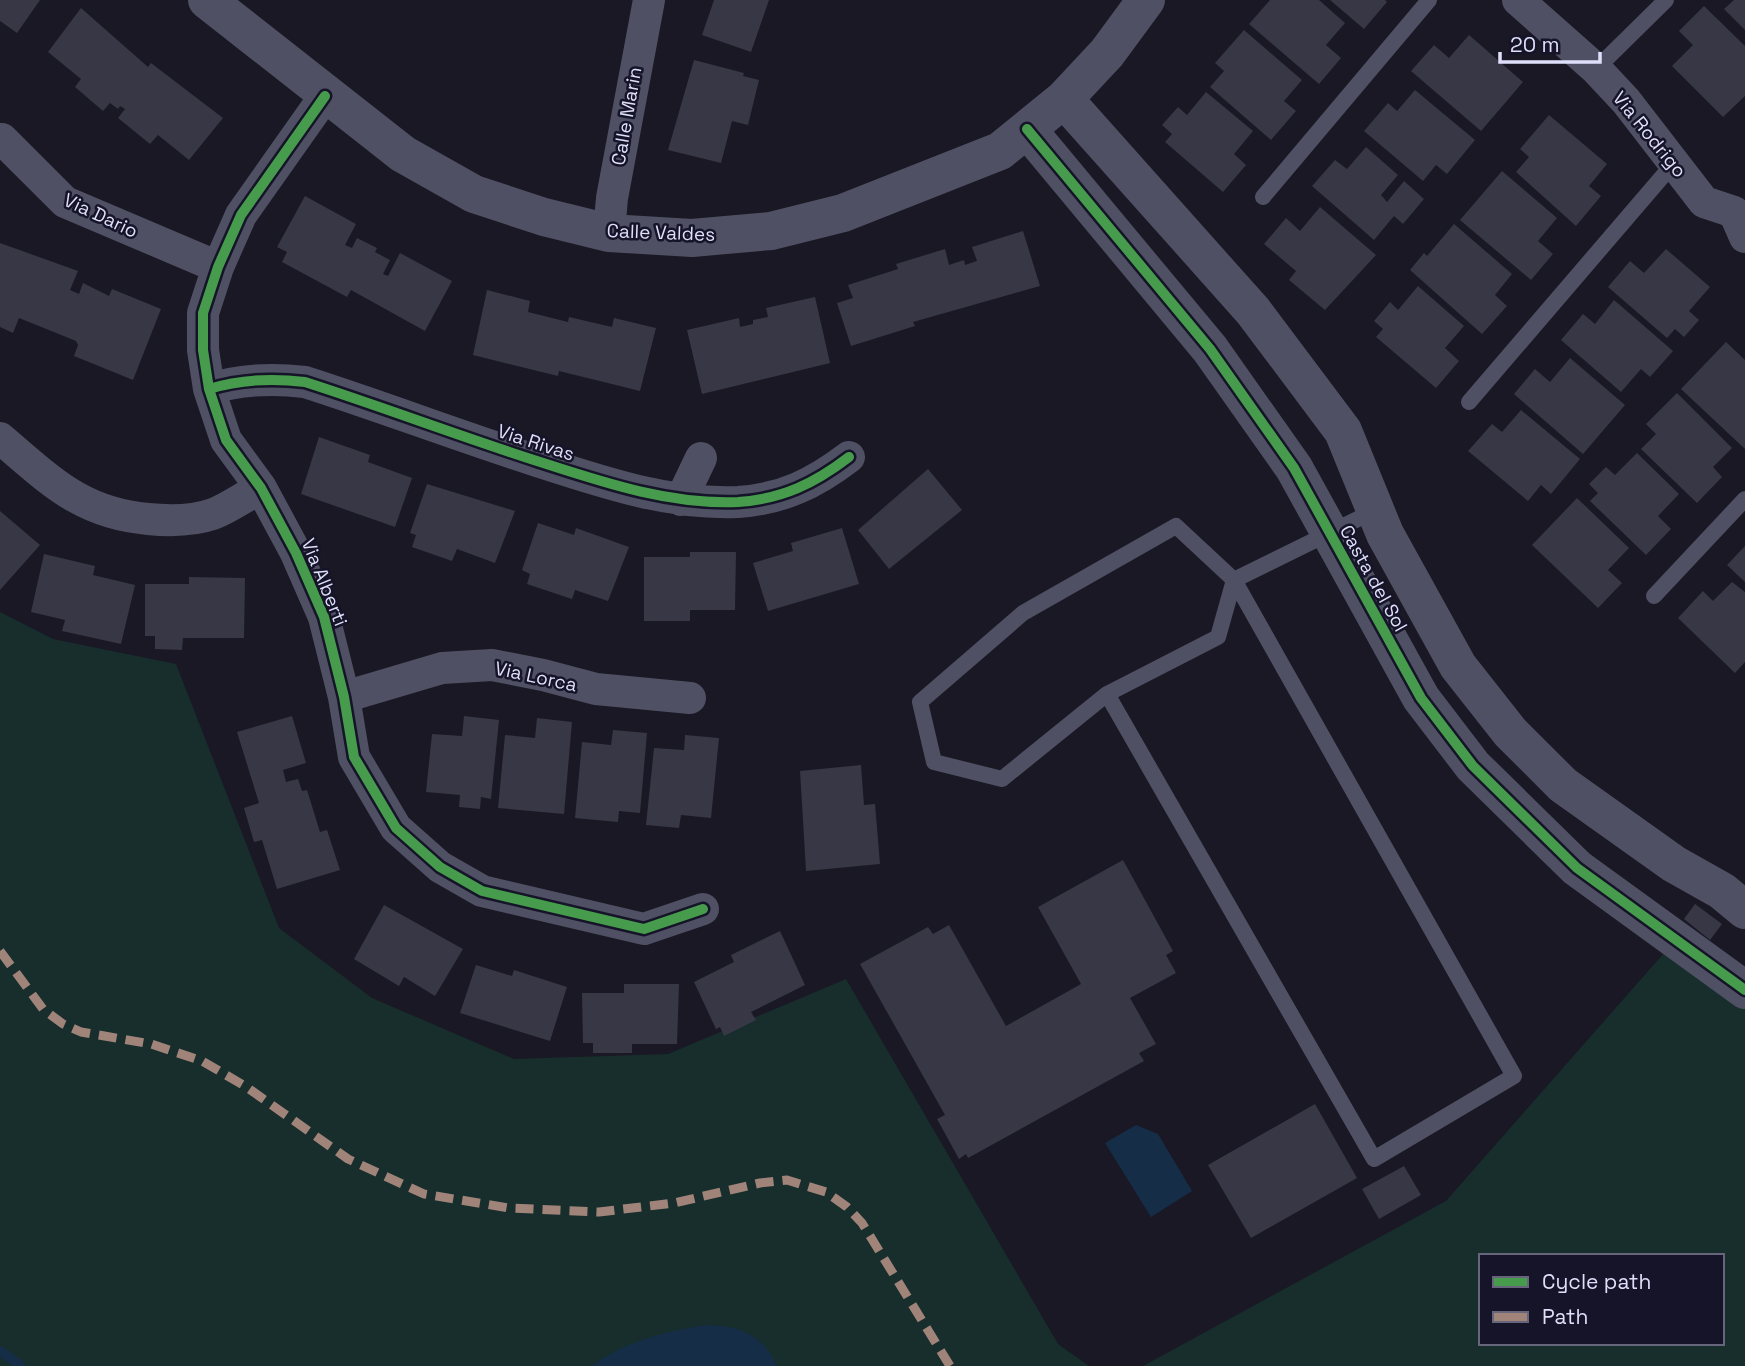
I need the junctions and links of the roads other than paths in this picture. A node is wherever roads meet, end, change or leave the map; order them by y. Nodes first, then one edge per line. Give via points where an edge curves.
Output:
1 (207, 0) edge
2 (649, 0) edge
3 (1146, 0) edge
4 (1429, 0) edge
5 (1518, 0) edge
6 (1666, 0) edge
7 (1596, 69) junction
8 (325, 96) junction
9 (1064, 99) junction
10 (1027, 129) junction
11 (2, 139) dead end
12 (1674, 163) junction
13 (1263, 197) dead end
14 (1741, 220) edge
15 (609, 233) junction
16 (218, 267) junction
17 (1253, 311) junction
18 (1210, 349) junction
19 (209, 389) junction
20 (1469, 401) dead end
21 (0, 438) edge
22 (849, 457) dead end
23 (701, 458) dead end
24 (261, 488) junction
25 (1745, 499) edge
26 (681, 500) junction
27 (1376, 510) junction
28 (1331, 535) junction
29 (1234, 580) junction
30 (1654, 596) dead end
31 (1107, 694) junction
32 (344, 697) junction
33 (690, 698) dead end
34 (1674, 864) junction
35 (704, 909) dead end
36 (1745, 911) edge
37 (1643, 913) junction
38 (1745, 990) edge

1 - 8 street, Calle Valdes
2 - 15 street, Calle Marin
3 - 9 street, Calle Valdes via 1107,53
4 - 13 lane
5 - 7 street, Via Rodrigo
6 - 7 lane
7 - 12 street, Via Rodrigo
8 - 15 street, Calle Valdes via 403,154 474,194
8 - 16 street, Via Alberti via 241,215
9 - 10 street, Calle Valdes
9 - 17 street, Casta del Sol
10 - 15 street, Calle Valdes via 1000,151 843,213 771,231 692,238
10 - 18 street, Casta del Sol
11 - 16 street, Via Dario via 65,202
12 - 14 street, Via Rodrigo via 1704,202
12 - 20 lane
16 - 19 street, Via Alberti via 203,313
17 - 18 street
17 - 27 street, Casta del Sol via 1343,431
18 - 28 street, Casta del Sol via 1294,468
19 - 24 street, Via Alberti via 226,440
19 - 26 street, Via Rivas via 273,378 305,382 612,485
21 - 24 street via 73,499 119,517 169,521 213,514
22 - 26 street, Via Rivas via 817,482 778,495 740,502
23 - 26 street
24 - 32 street, Via Alberti via 324,617
25 - 30 lane
27 - 28 lane
27 - 34 street, Casta del Sol via 1458,666 1510,732 1563,785
28 - 29 lane
28 - 37 street, Casta del Sol via 1421,698 1473,766 1577,868
29 - 31 lane via 1218,636
29 - 31 lane via 1176,526 1023,613 920,702 934,762 1002,779
29 - 31 lane via 1514,1076 1374,1159
32 - 33 street, Via Lorca via 442,668 492,665 596,690
32 - 35 street, Via Alberti via 354,757 396,828 440,867 482,891 644,929
34 - 36 street, Casta del Sol via 1722,891
34 - 37 street
37 - 38 street, Casta del Sol

